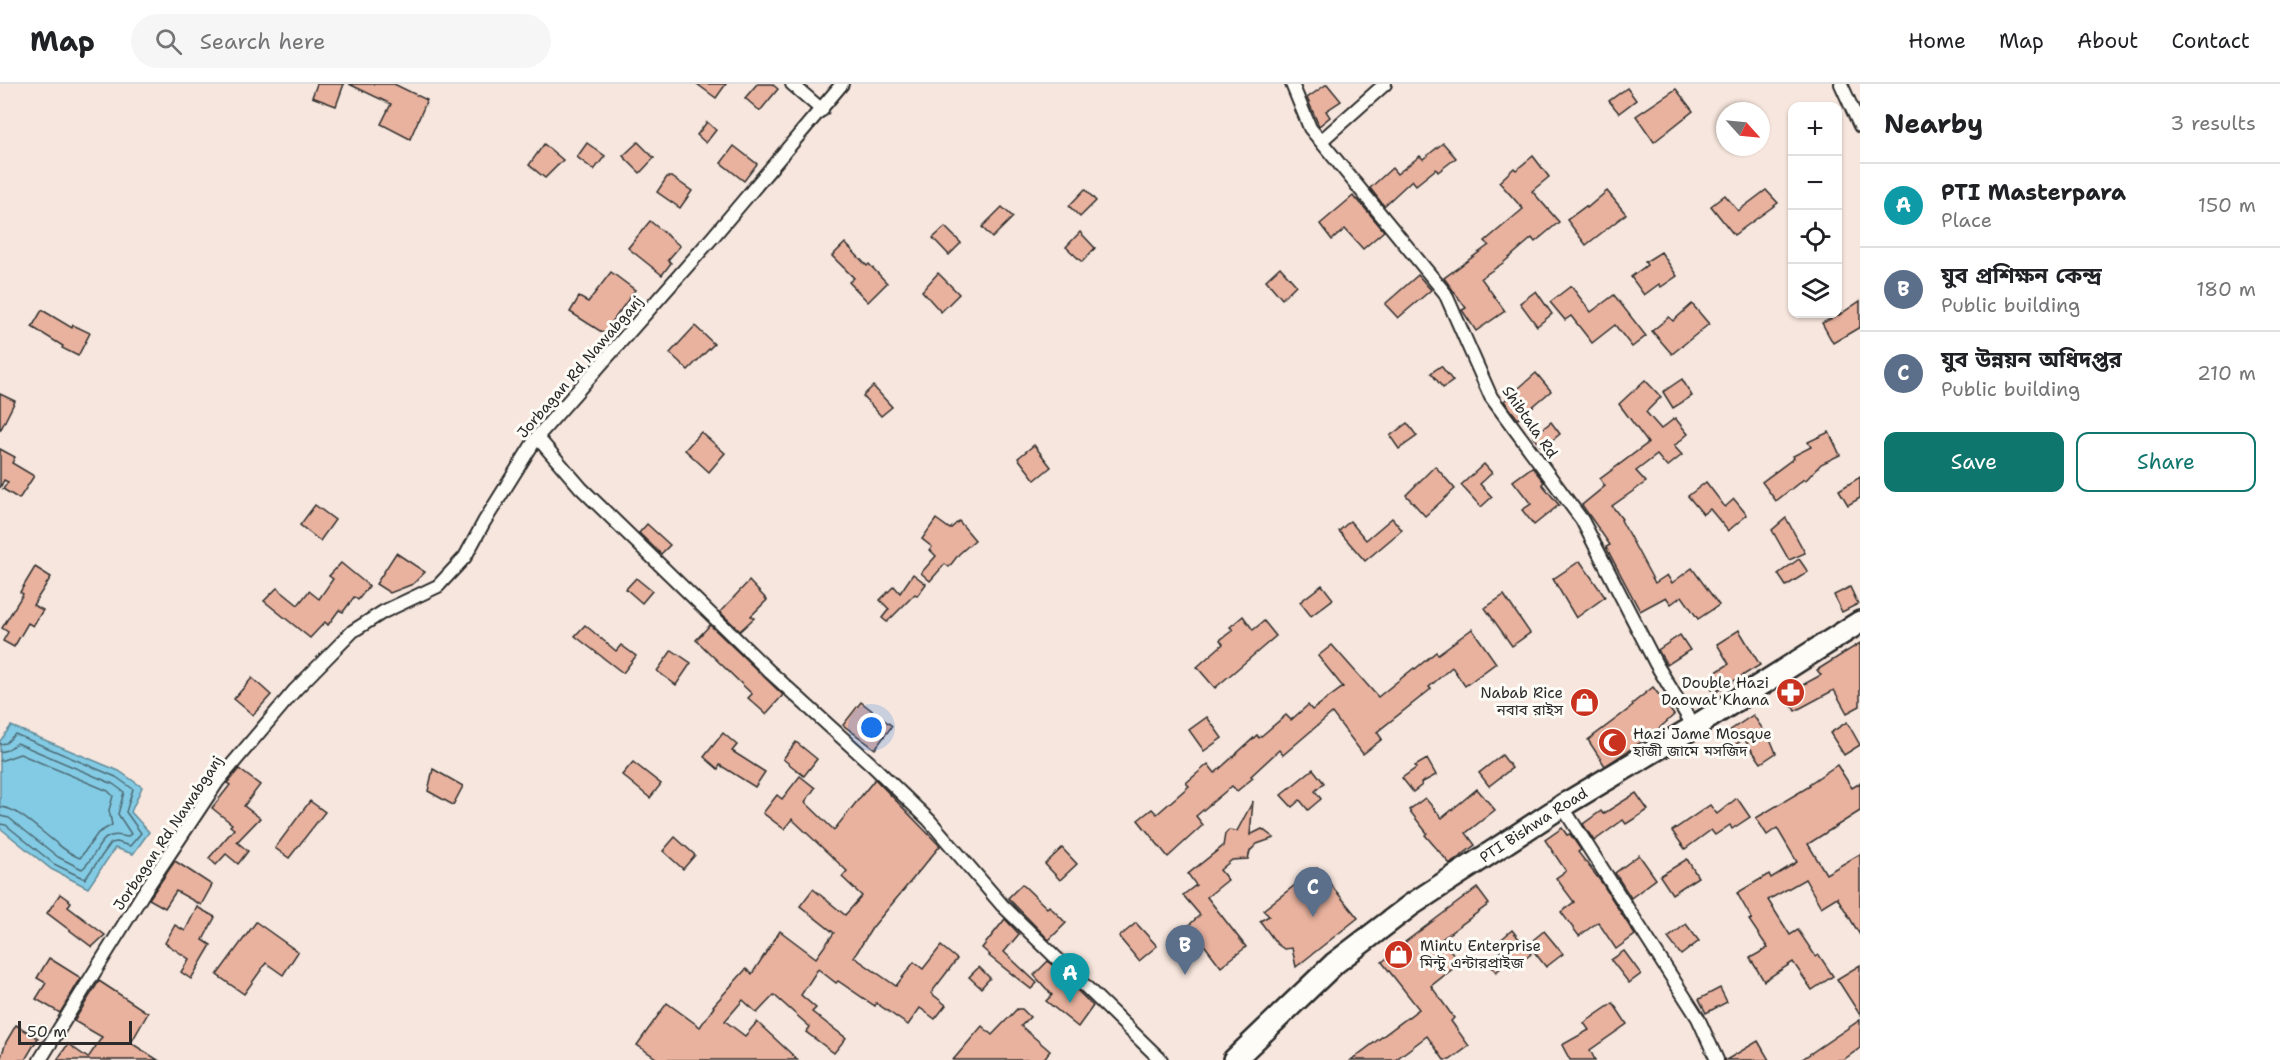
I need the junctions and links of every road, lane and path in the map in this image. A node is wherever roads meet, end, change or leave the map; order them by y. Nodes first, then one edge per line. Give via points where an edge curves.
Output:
1 (792, 84) edge
2 (842, 84) edge
3 (1292, 84) edge
4 (1385, 84) edge
5 (1841, 84) edge
6 (822, 110) junction
7 (1860, 126) edge
8 (1321, 141) junction
9 (537, 437) junction
10 (1860, 622) edge
11 (1694, 727) junction
12 (1562, 806) junction
13 (40, 1060) edge
14 (1161, 1060) edge
15 (1234, 1060) edge
16 (1717, 1060) edge

1 - 6 street
2 - 6 street, Jorbagan Rd Nawabganj
3 - 8 street, Shibtala Rd via 1310,128
4 - 8 street
5 - 7 street
6 - 9 street, Jorbagan Rd Nawabganj
8 - 11 street, Shibtala Rd via 1445,293 1491,396 1582,520 1656,664
9 - 13 street, Jorbagan Rd Nawabganj via 465,557 438,586 353,631 295,690 218,781
9 - 14 street via 581,488 770,672 930,820 1002,905
10 - 11 highway, PTI Bishwa Road
11 - 12 highway, PTI Bishwa Road
12 - 15 highway, PTI Bishwa Road via 1411,905 1335,963
12 - 16 street via 1698,1018

